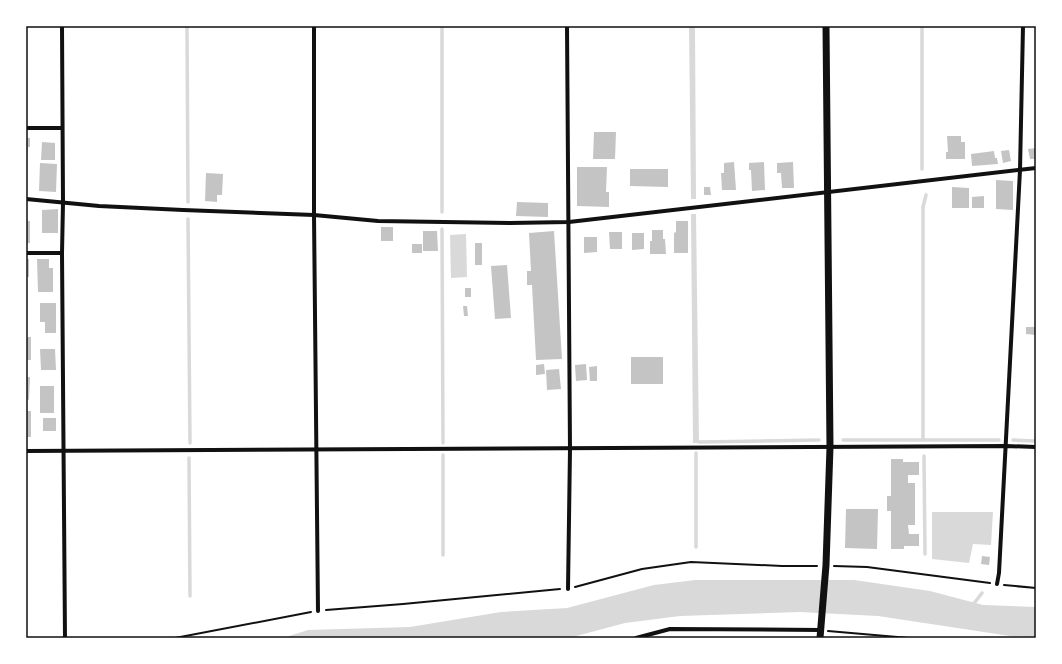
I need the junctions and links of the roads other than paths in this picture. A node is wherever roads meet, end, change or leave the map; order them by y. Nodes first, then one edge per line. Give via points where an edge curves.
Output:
1 (62, 26) edge
2 (314, 26) edge
3 (567, 26) edge
4 (826, 26) edge
5 (1023, 26) edge
6 (26, 128) edge
7 (62, 128) junction
8 (1036, 168) edge
9 (1020, 170) junction
10 (828, 191) junction
11 (26, 199) edge
12 (63, 203) junction
13 (314, 215) junction
14 (568, 222) junction
15 (26, 253) edge
16 (62, 253) junction
17 (1006, 446) junction
18 (830, 447) junction
19 (1036, 447) edge
20 (316, 449) junction
21 (570, 449) junction
22 (26, 451) edge
23 (64, 451) junction
24 (997, 584) road end
25 (568, 589) road end
26 (318, 611) road end
27 (821, 631) edge
28 (65, 638) edge
29 (636, 638) edge

1 - 7 street
2 - 13 street
3 - 14 street
4 - 10 street
5 - 9 street
6 - 7 street
7 - 12 street
8 - 9 street
9 - 10 street
9 - 17 street
10 - 14 street
10 - 18 street
11 - 12 street
12 - 13 street
12 - 16 street
13 - 14 street via 378,221
13 - 20 street
14 - 21 street
15 - 16 street
16 - 23 street
17 - 18 street
17 - 19 street
17 - 24 street
18 - 21 street
18 - 27 street
20 - 21 street
20 - 23 street
20 - 26 street
21 - 25 street
22 - 23 street
23 - 28 street
27 - 29 street via 670,630

